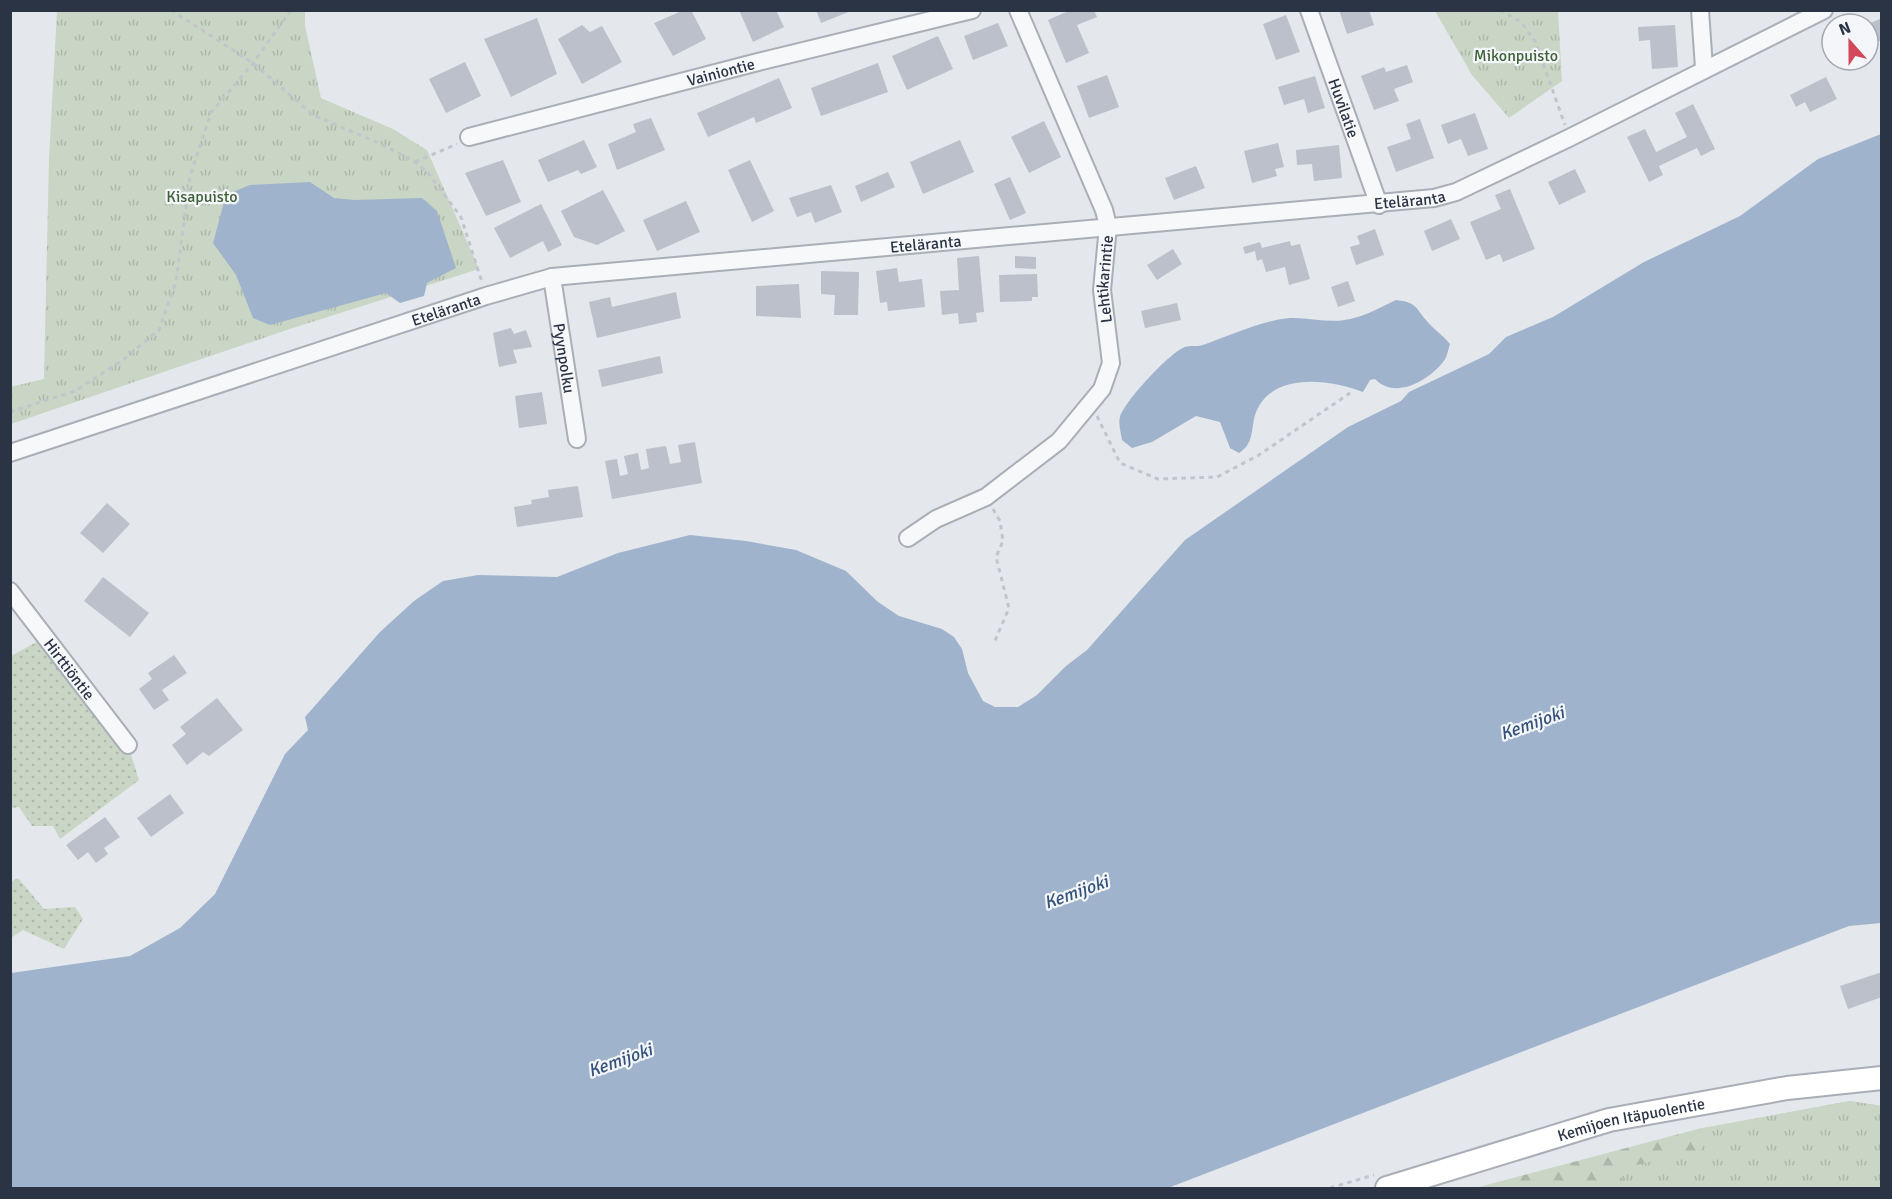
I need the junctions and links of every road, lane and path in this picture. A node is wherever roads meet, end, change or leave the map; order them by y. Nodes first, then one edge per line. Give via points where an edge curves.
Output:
1 (171, 10) edge
2 (972, 10) edge
3 (1018, 10) edge
4 (1309, 10) edge
5 (1500, 10) edge
6 (1700, 10) edge
7 (1824, 10) edge
8 (291, 12) edge
9 (253, 63) junction
10 (1704, 68) junction
11 (469, 137) joint
12 (1569, 138) junction
13 (415, 162) junction
14 (1379, 204) junction
15 (1108, 226) junction
16 (552, 277) junction
17 (486, 296) junction
18 (1350, 393) dead end
19 (1090, 404) junction
20 (10, 412) edge
21 (577, 439) dead end
22 (10, 453) edge
23 (986, 497) junction
24 (908, 538) dead end
25 (10, 591) edge
26 (994, 643) dead end
27 (128, 745) dead end
28 (1881, 1077) edge
29 (1387, 1188) edge

1 - 9 path
2 - 11 street, Vainiontie
3 - 15 street, Lehtikarintie
4 - 14 street, Huvilatie
5 - 12 path via 1521,22 1534,41
6 - 10 street
7 - 10 street, Eteläranta
8 - 9 path
9 - 13 path via 313,116
9 - 20 path via 211,113 190,176 176,282 159,330 123,360 75,391
10 - 12 street, Eteläranta
11 - 13 path via 449,150
12 - 14 street, Eteläranta via 1456,192
13 - 17 path via 461,217
14 - 15 street, Eteläranta
15 - 16 street, Eteläranta
15 - 19 street, Lehtikarintie via 1102,290 1111,363 1102,389
16 - 17 street, Eteläranta
16 - 21 street, Pyynpolku
17 - 22 street, Eteläranta
18 - 19 path via 1260,455 1218,477 1158,479 1120,463
19 - 23 street, Lehtikarintie via 1059,441
23 - 24 street, Lehtikarintie via 936,519
23 - 26 path via 1000,521 1002,541 996,557 1009,608
25 - 27 street, Hirttiöntie
28 - 29 main road, Kemijoen Itäpuolentie via 1787,1088 1609,1120

